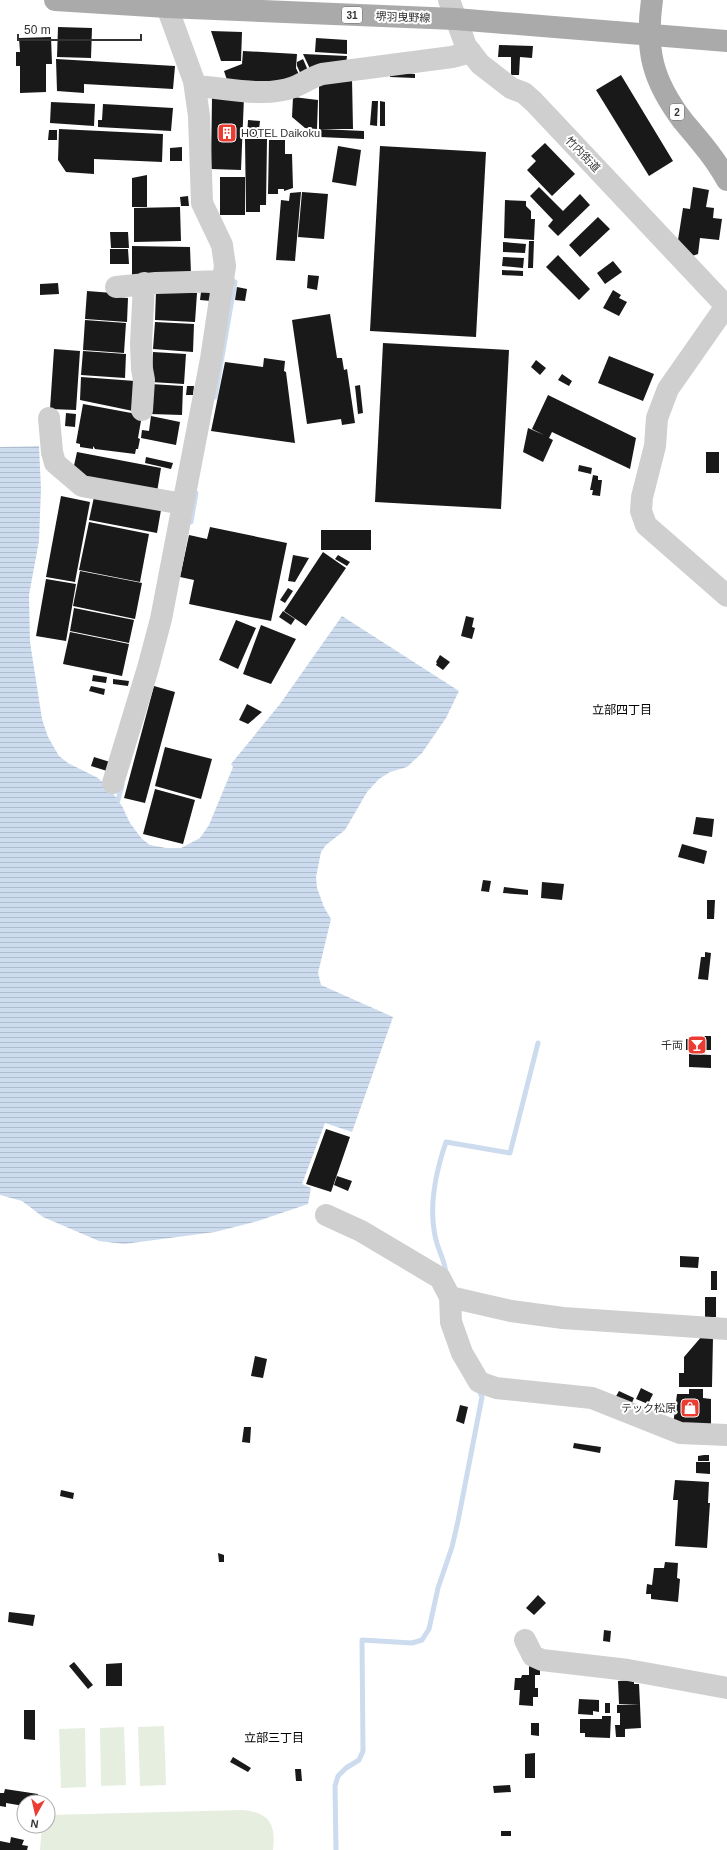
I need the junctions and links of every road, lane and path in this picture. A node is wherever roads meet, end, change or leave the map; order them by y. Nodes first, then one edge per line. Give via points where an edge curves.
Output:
1 (55, 0) edge
2 (652, 0) edge
3 (167, 7) junction
4 (452, 9) edge
5 (649, 34) junction
6 (727, 41) edge
7 (471, 52) junction
8 (196, 86) junction
9 (727, 180) edge
10 (224, 281) junction
11 (144, 283) junction
12 (116, 287) dead end
13 (726, 306) edge
14 (142, 410) dead end
15 (49, 418) dead end
16 (183, 504) junction
17 (727, 596) edge
18 (113, 783) dead end
19 (326, 1215) dead end
20 (446, 1290) junction
21 (727, 1329) edge
22 (727, 1435) edge
23 (525, 1640) dead end
24 (727, 1688) edge

1 - 3 main road, 堺羽曳野線 / 31
2 - 5 main road, 2
3 - 4 main road, 堺羽曳野線 / 31
3 - 8 street
4 - 5 main road, 堺羽曳野線 / 31
4 - 7 street, 竹内街道 via 466,46
5 - 6 main road, 堺羽曳野線
5 - 9 main road, 2 via 654,68 665,94
7 - 8 street via 452,57 322,74 294,87 275,91
7 - 13 street, 竹内街道 via 480,64 501,81 534,102
8 - 10 street via 201,196 223,251
10 - 11 street
10 - 16 street
11 - 12 street
11 - 14 street via 141,344 144,380
13 - 17 street via 668,389 657,418 655,446 640,511 646,525
15 - 16 street via 55,463 82,486
16 - 18 street via 152,653
19 - 20 street via 361,1231
20 - 21 street via 511,1311 563,1318
20 - 22 street via 451,1322 462,1352 479,1382 496,1388 592,1398 680,1433
23 - 24 street via 533,1656 542,1660 628,1670

